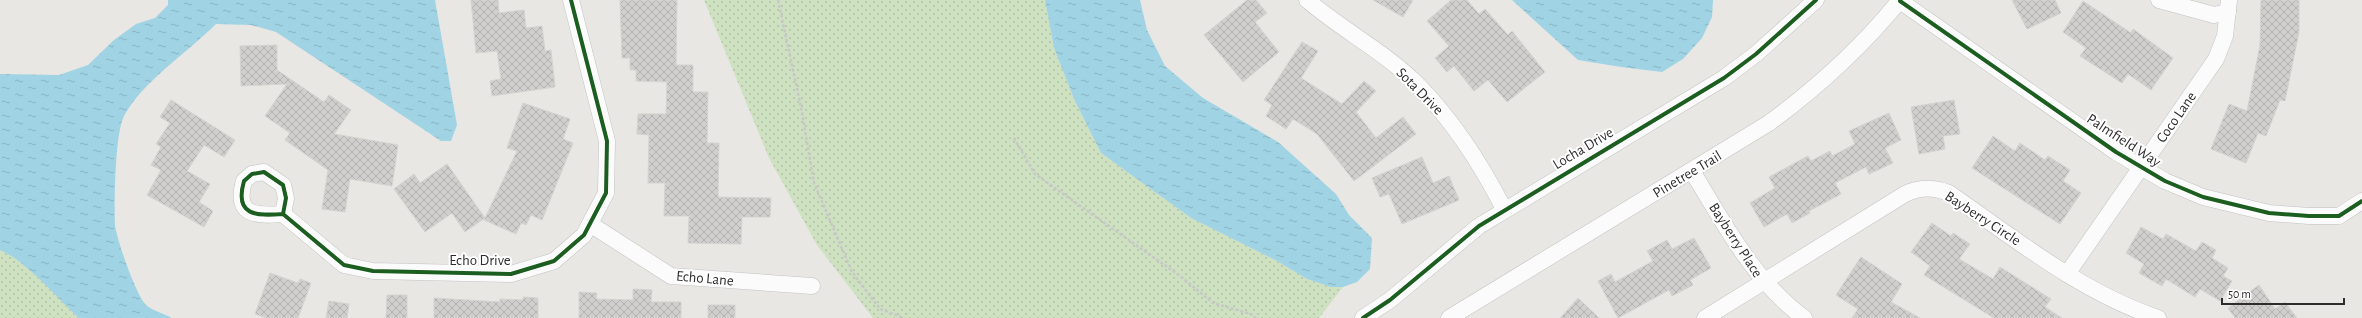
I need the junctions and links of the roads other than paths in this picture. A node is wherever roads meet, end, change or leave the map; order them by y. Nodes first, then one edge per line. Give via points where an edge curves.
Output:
1 (571, 0) edge
2 (1306, 0) edge
3 (1816, 0) edge
4 (1900, 0) edge
5 (2159, 0) edge
6 (2228, 6) edge
7 (2141, 168) junction
8 (1692, 171) junction
9 (2362, 201) edge
10 (1504, 210) junction
11 (283, 214) dead end
12 (590, 224) junction
13 (2067, 274) junction
14 (1762, 281) junction
15 (812, 286) dead end
16 (1363, 318) edge
17 (1449, 318) edge
18 (1705, 318) edge
19 (1804, 318) edge
20 (2158, 318) edge

1 - 12 street, Echo Drive via 607,141 606,193
2 - 10 street, Sota Drive via 1366,42 1418,85 1472,152
3 - 10 street, Locha Drive via 1756,54 1724,78
4 - 7 street, Palmfield Way
4 - 8 street, Pinetree Trail via 1843,63 1807,95 1769,123
5 - 6 street, Coco Lane via 2214,15
6 - 7 street, Coco Lane via 2225,36 2216,59
7 - 9 street, Palmfield Way via 2203,197 2269,213 2339,216
7 - 13 street, Coco Lane
8 - 14 street, Bayberry Place via 1747,262
8 - 17 street, Pinetree Trail
10 - 16 street, Locha Drive via 1479,226 1390,300
11 - 12 street, Echo Drive via 344,265 373,271 511,274 554,262 584,235
12 - 15 street, Echo Lane via 670,276
13 - 14 street, Bayberry Circle via 1949,193 1927,188 1905,194
13 - 20 street, Bayberry Circle via 2106,296
14 - 18 street, Bayberry Circle
14 - 19 street, Bayberry Place

